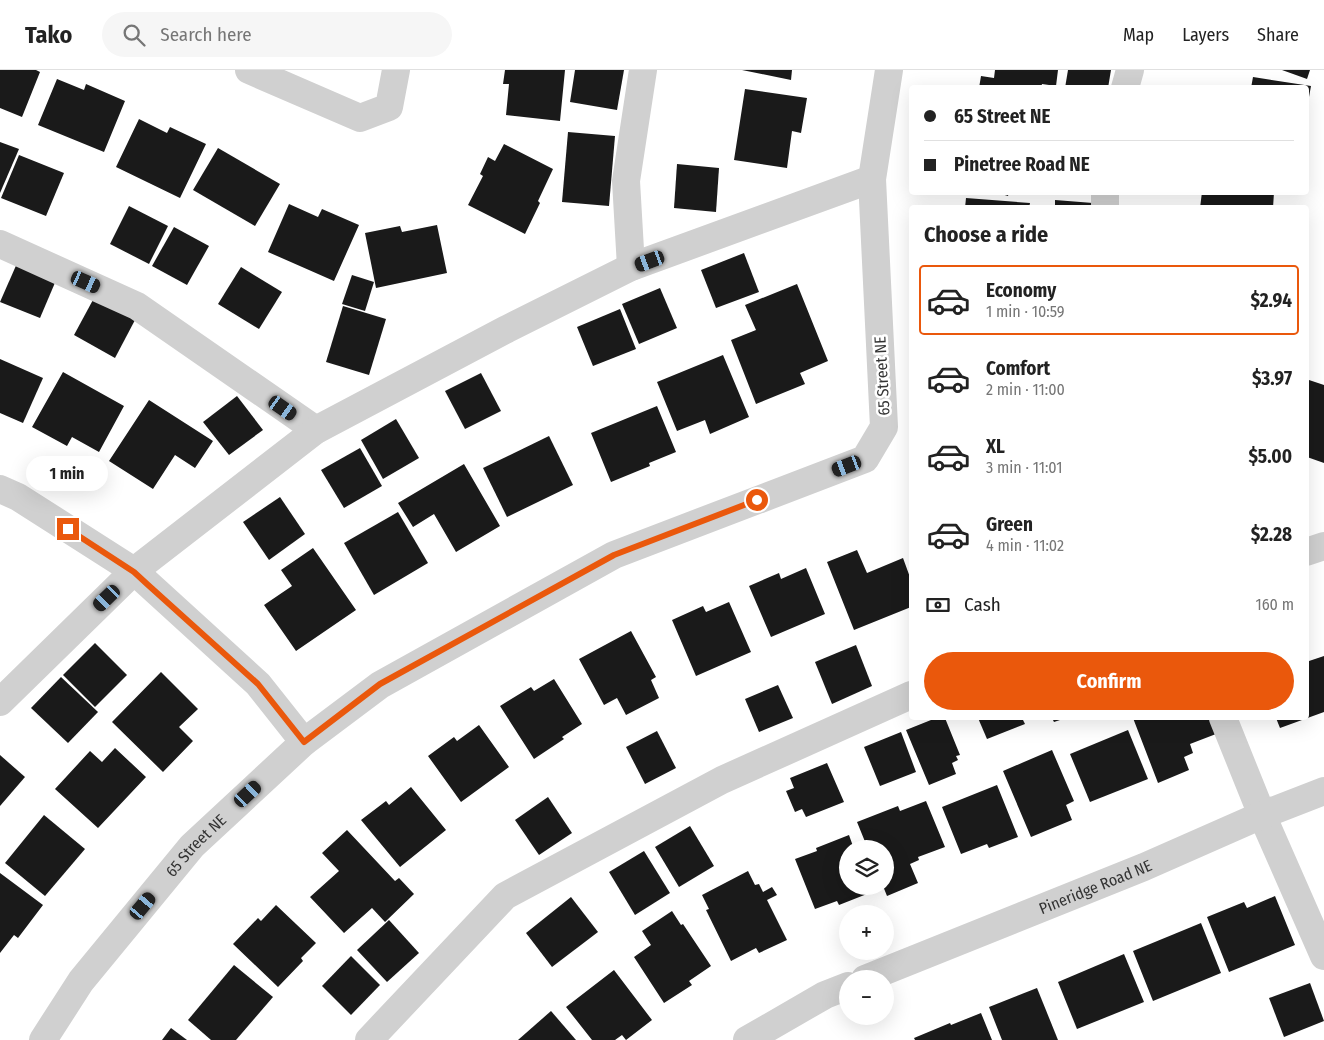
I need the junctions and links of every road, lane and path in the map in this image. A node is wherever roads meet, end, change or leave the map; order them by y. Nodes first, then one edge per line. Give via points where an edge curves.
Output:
1 (249, 70) edge
2 (396, 70) edge
3 (643, 70) edge
4 (889, 70) edge
5 (1130, 70) edge
6 (1126, 85) edge
7 (872, 179) junction
8 (0, 244) edge
9 (631, 268) junction
10 (316, 430) junction
11 (0, 489) edge
12 (1324, 546) edge
13 (1309, 551) edge
14 (134, 572) junction
15 (909, 696) edge
16 (0, 702) edge
17 (1224, 720) edge
18 (304, 742) junction
19 (1324, 791) edge
20 (1262, 815) junction
21 (1324, 956) edge
22 (887, 970) edge
23 (839, 990) edge
24 (42, 1040) edge
25 (369, 1040) edge
26 (747, 1040) edge

1 - 2 street via 360,118 389,107
3 - 9 street via 626,181
4 - 7 street, 65 Street NE
5 - 6 street
7 - 9 street
7 - 18 street, 65 Street NE via 884,427 865,459 614,555 380,684
8 - 10 street via 137,306
9 - 10 street
10 - 14 street
11 - 14 street via 18,497
12 - 13 street
14 - 16 street
14 - 18 street via 258,684
15 - 25 street via 722,780 505,896
17 - 20 street
18 - 24 street, 65 Street NE via 192,846 81,981
19 - 20 street, Pineridge Road NE
20 - 21 street
20 - 22 street, Pineridge Road NE via 1144,867
23 - 26 street

